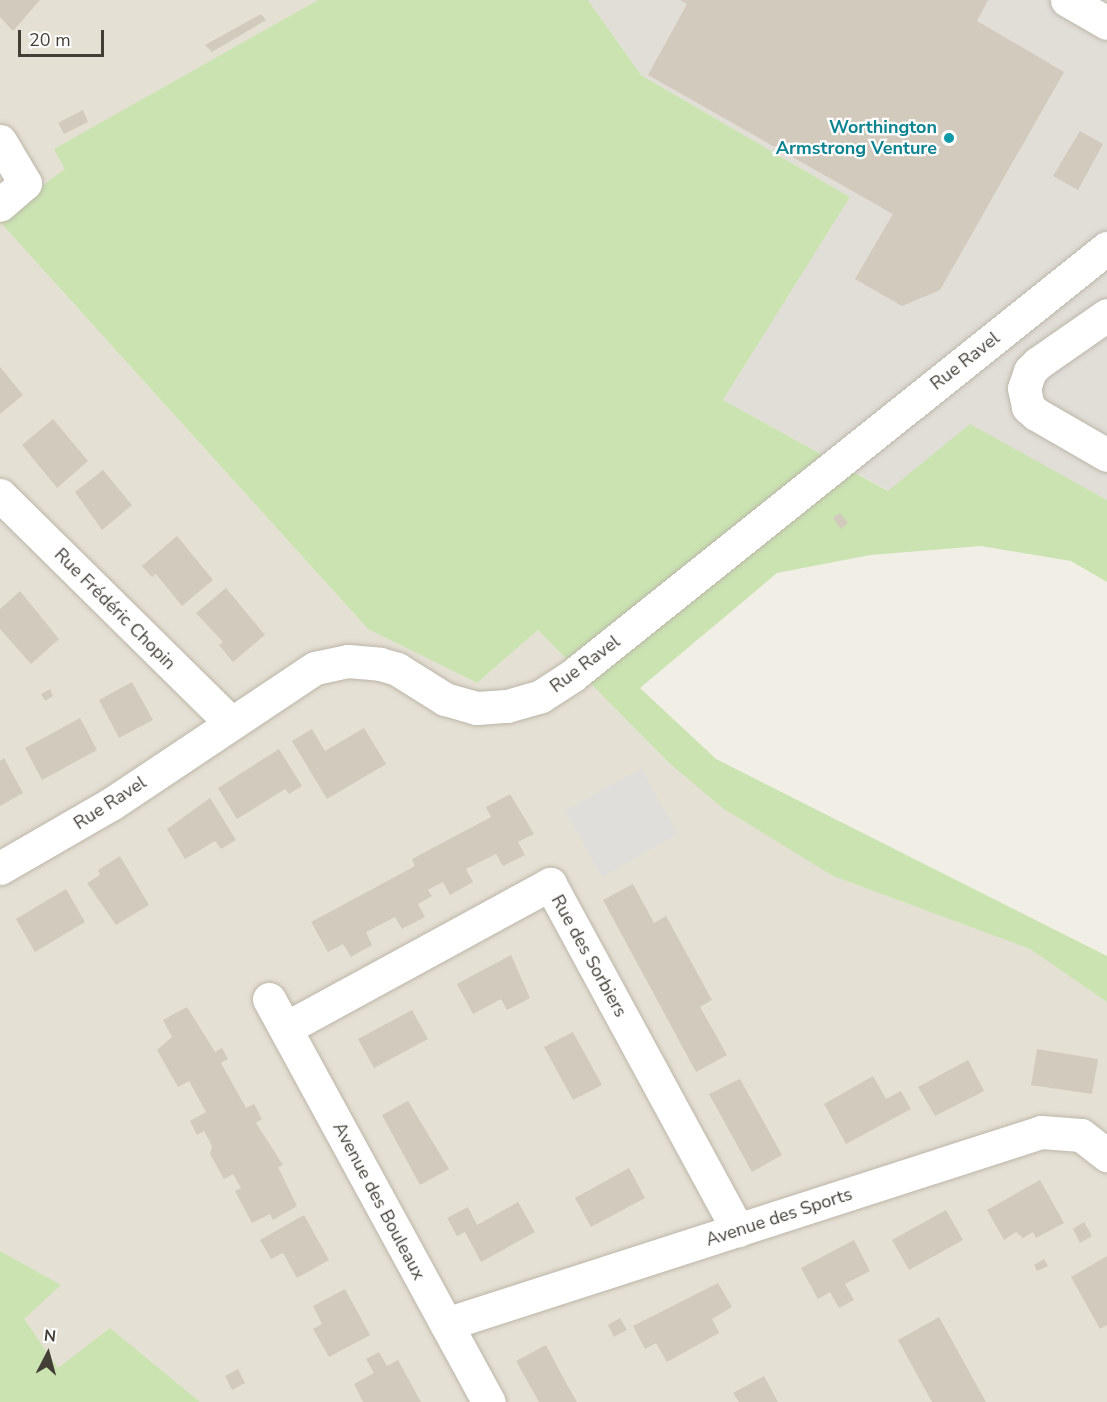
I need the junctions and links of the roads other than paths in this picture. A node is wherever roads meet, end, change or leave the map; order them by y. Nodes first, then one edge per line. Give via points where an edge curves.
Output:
1 (1066, 0) edge
2 (1107, 23) edge
3 (0, 141) edge
4 (0, 205) edge
5 (1107, 248) edge
6 (1107, 315) edge
7 (1107, 455) edge
8 (0, 495) edge
9 (230, 722) junction
10 (0, 868) edge
11 (269, 999) dead end
12 (286, 1028) junction
13 (1107, 1155) edge
14 (738, 1230) junction
15 (446, 1324) junction
16 (489, 1402) edge

1 - 2 street
3 - 4 street via 25,183
5 - 9 street, Rue Ravel via 573,675 541,696 493,708 460,705 397,669 348,661 315,668
6 - 7 street via 1038,363 1030,371 1024,388 1028,407 1035,414
8 - 9 street, Rue Frédéric Chopin
9 - 10 street, Rue Ravel via 111,804
11 - 12 street, Avenue des Bouleaux
12 - 14 street, Rue des Sorbiers via 550,884
12 - 15 street, Avenue des Bouleaux
13 - 14 street, Avenue des Sports via 1081,1134 1041,1132
14 - 15 street, Avenue des Sports
15 - 16 street, Avenue des Bouleaux

